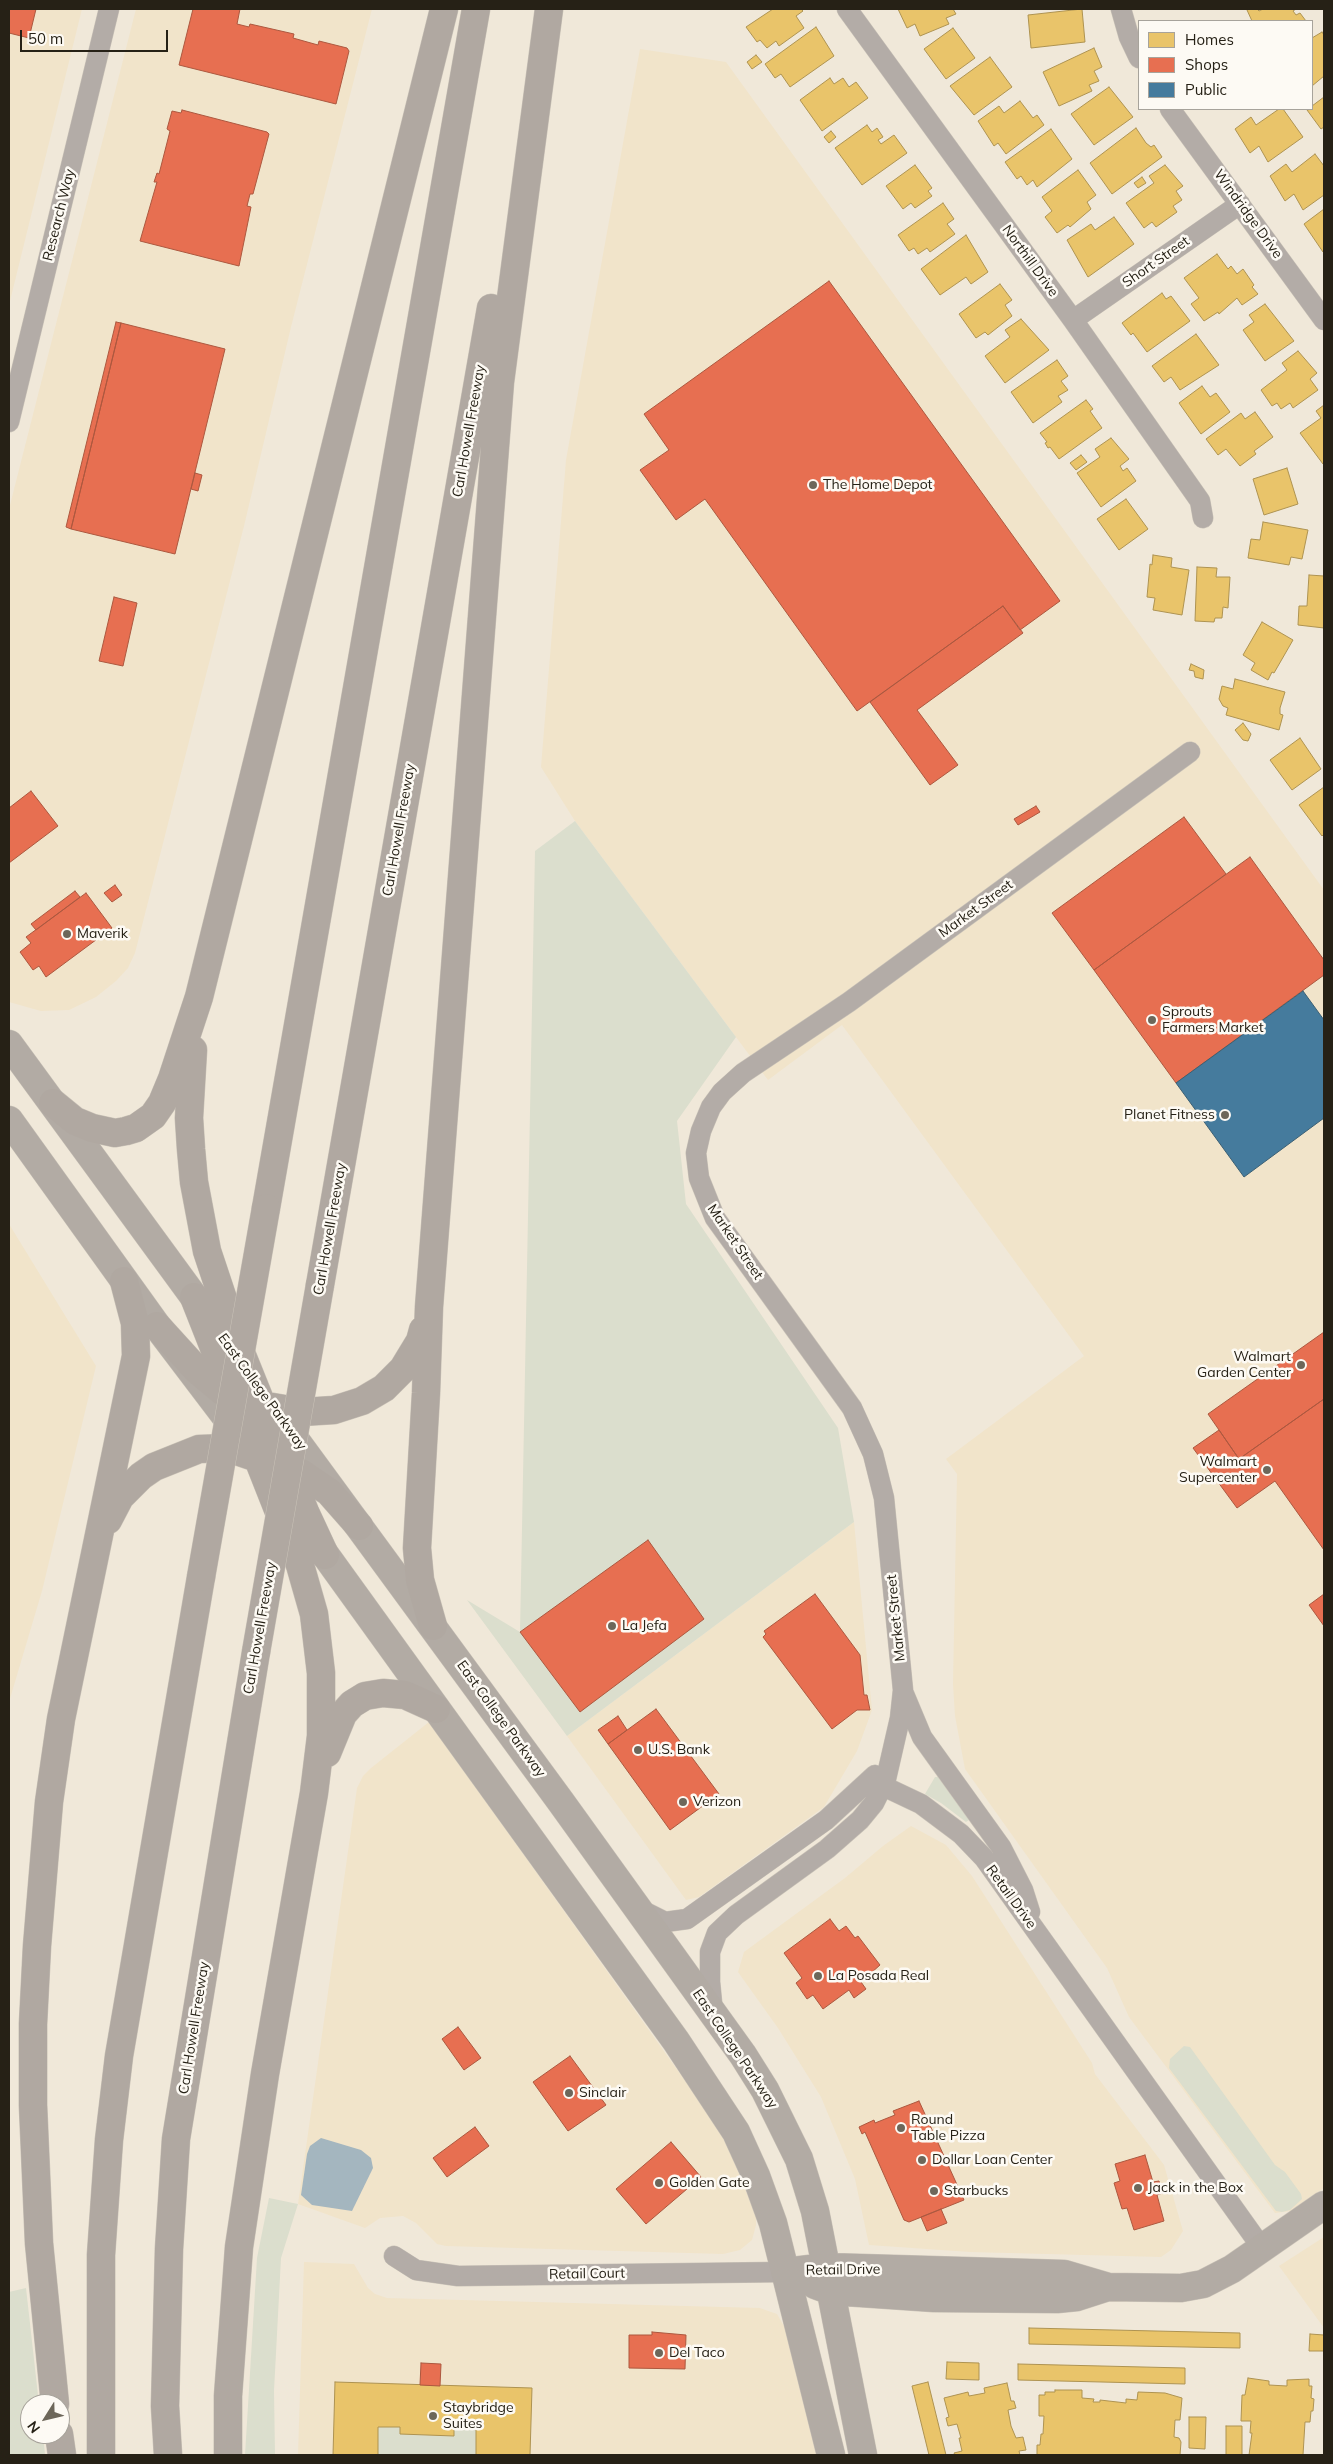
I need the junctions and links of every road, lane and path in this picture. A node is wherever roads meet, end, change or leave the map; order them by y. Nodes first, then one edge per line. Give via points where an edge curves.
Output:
1 (110, 9) edge
2 (444, 9) edge
3 (476, 9) edge
4 (544, 9) edge
5 (549, 9) edge
6 (847, 9) edge
7 (1121, 9) edge
8 (1138, 56) edge
9 (1171, 110) edge
10 (1240, 204) junction
11 (1073, 320) junction
12 (1324, 320) edge
13 (9, 422) edge
14 (1203, 518) dead end
15 (1190, 752) dead end
16 (199, 997) junction
17 (9, 1044) edge
18 (54, 1103) junction
19 (9, 1120) edge
20 (124, 1281) junction
21 (194, 1297) joint
22 (428, 1307) junction
23 (157, 1326) junction
24 (243, 1387) junction
25 (267, 1406) junction
26 (257, 1458) junction
27 (287, 1468) junction
28 (359, 1526) junction
29 (100, 1537) junction
30 (325, 1555) junction
31 (433, 1626) junction
32 (903, 1690) junction
33 (436, 1709) junction
34 (874, 1785) junction
35 (314, 1793) junction
36 (638, 1909) junction
37 (1036, 1930) junction
38 (714, 2015) junction
39 (1324, 2205) edge
40 (1262, 2248) junction
41 (394, 2256) dead end
42 (785, 2272) junction
43 (828, 2279) junction
44 (55, 2394) edge
45 (101, 2455) edge
46 (168, 2455) edge
47 (228, 2455) edge
48 (831, 2455) edge
49 (863, 2455) edge

1 - 13 street, Research Way
2 - 16 highway
3 - 45 highway, bridge via 119,2056 101,2255
4 - 46 highway, Carl Howell Freeway, bridge via 256,1652 176,2139 165,2406
5 - 22 highway via 497,415
6 - 11 street, Northill Drive
7 - 8 street
9 - 10 street, Windridge Drive
10 - 11 street, Short Street
10 - 12 street, Windridge Drive
11 - 14 street, Northill Drive via 1200,501
15 - 32 street, Market Street via 849,1002 743,1073 711,1107 701,1131 696,1153 698,1178 715,1218 852,1408 873,1454 884,1498
16 - 18 highway via 169,1089 148,1120 122,1132 99,1130 76,1121
16 - 24 highway via 189,1118 194,1182
17 - 18 main road
18 - 21 main road
19 - 20 main road
20 - 23 main road
20 - 29 highway via 134,1323 136,1356
21 - 24 highway
22 - 25 highway via 420,1341 403,1369 384,1388 362,1401 334,1410 302,1412
22 - 31 highway via 417,1548 420,1580
23 - 24 highway via 197,1370 222,1391
23 - 26 main road
24 - 25 highway
24 - 26 highway
25 - 27 highway
25 - 28 main road, East College Parkway
26 - 27 highway
26 - 29 highway via 228,1448 199,1449 161,1463 141,1476 120,1497
26 - 30 main road
26 - 35 highway via 300,1564 314,1614 321,1682 321,1736
27 - 28 highway via 301,1472 329,1492
27 - 30 highway
28 - 31 main road, East College Parkway
29 - 44 highway via 61,1719 49,1802 37,1946 33,2024 34,2125 39,2243
30 - 33 main road
31 - 36 main road, East College Parkway
32 - 34 street, Market Street via 900,1718 888,1762
32 - 37 street via 922,1737 1001,1847 1023,1890
33 - 35 highway via 394,1693 372,1694 356,1701 340,1721
33 - 42 main road via 725,2115 744,2150 766,2205
34 - 36 street, Market Street via 687,1919 665,1922
34 - 37 street, Retail Drive via 921,1804 961,1834 984,1858
34 - 38 street, Market Street via 874,1803 860,1820 717,1933 710,1952
35 - 47 highway via 242,2221 232,2331
36 - 38 main road, East College Parkway
37 - 40 street, Retail Drive
38 - 43 main road, East College Parkway via 755,2073 790,2139 815,2211
39 - 40 main road, Retail Drive
40 - 43 main road, Retail Drive via 1203,2284 1181,2288 1108,2287 1064,2274
41 - 42 street, Retail Court via 416,2270 458,2276
42 - 43 main road, Retail Drive
42 - 48 main road
43 - 49 main road, East College Parkway

